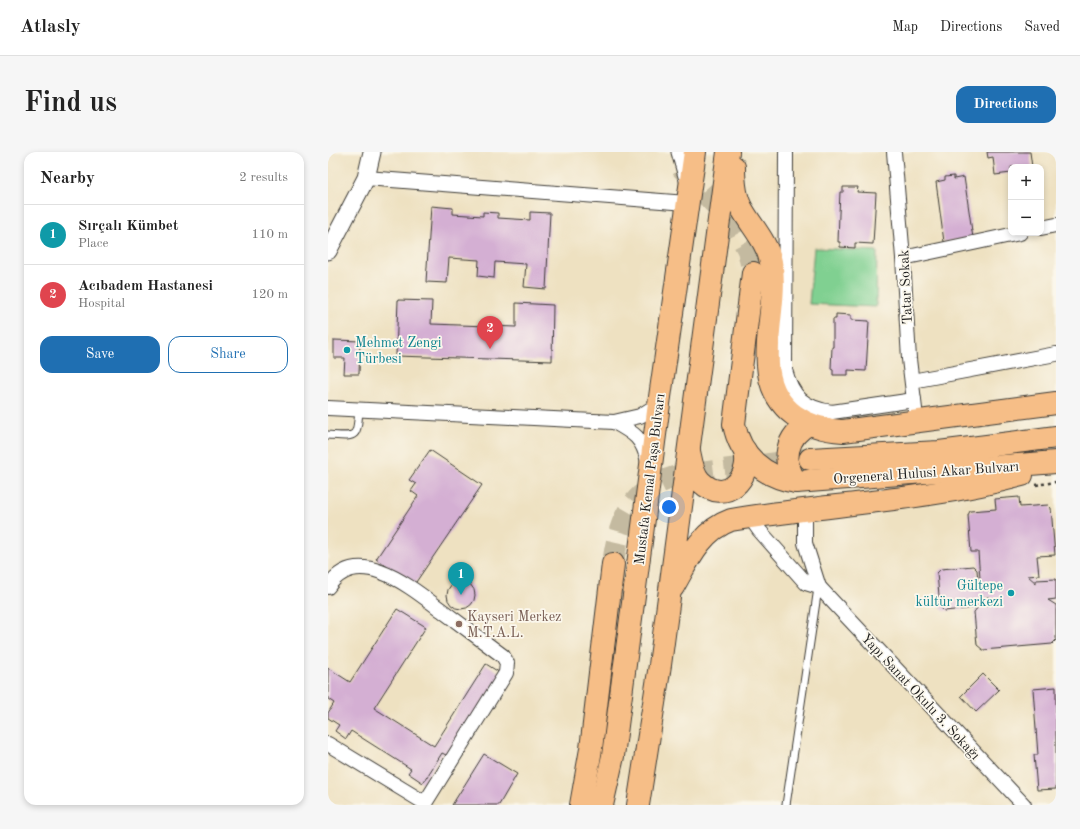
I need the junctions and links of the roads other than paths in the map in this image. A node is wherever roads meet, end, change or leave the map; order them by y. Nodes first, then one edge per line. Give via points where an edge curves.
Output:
1 (372, 152) edge
2 (680, 152) edge
3 (695, 152) edge
4 (728, 152) edge
5 (734, 152) edge
6 (786, 152) edge
7 (894, 152) edge
8 (366, 178) junction
9 (688, 195) junction
10 (1056, 225) edge
11 (1044, 227) edge
12 (1008, 236) edge
13 (328, 251) edge
14 (904, 258) junction
15 (753, 273) tunnel mouth
16 (1056, 354) edge
17 (912, 381) junction
18 (659, 404) junction
19 (1056, 404) edge
20 (328, 408) edge
21 (359, 409) junction
22 (915, 411) junction
23 (614, 422) junction
24 (809, 424) junction
25 (328, 435) edge
26 (1056, 437) edge
27 (688, 446) junction
28 (745, 451) junction
29 (810, 458) tunnel mouth
30 (1056, 462) edge
31 (1056, 465) edge
32 (650, 471) junction
33 (796, 482) junction
34 (804, 510) junction
35 (750, 517) junction
36 (613, 564) tunnel mouth
37 (329, 583) edge
38 (819, 587) junction
39 (669, 593) junction
40 (328, 744) edge
41 (581, 805) edge
42 (602, 805) edge
43 (638, 805) edge
44 (786, 805) edge
45 (1024, 805) edge

1 - 8 street
2 - 9 street
3 - 9 main road, Mustafa Kemal Paşa Bulvarı
4 - 27 main road
5 - 24 main road via 735,187 741,208 764,243 771,262 773,279 768,364 771,384 783,405
6 - 22 street via 785,370 788,384 805,404 818,410
7 - 14 street, Tatar Sokak
8 - 9 street
8 - 13 street
9 - 18 main road, Mustafa Kemal Paşa Bulvarı
10 - 11 street
12 - 14 street
14 - 17 street, Tatar Sokak
15 - 28 main road via 734,414 736,434
16 - 17 street
17 - 22 street, Tatar Sokak
18 - 23 street via 640,416
18 - 32 main road, Mustafa Kemal Paşa Bulvarı
19 - 22 main road
20 - 21 street
21 - 23 street
21 - 25 lane via 358,429 355,434
22 - 24 main road via 843,431 826,430
23 - 32 street via 630,430 641,441
24 - 33 main road via 796,433 788,447 788,469
26 - 29 main road, Orgeneral Hulusi Akar Bulvarı via 938,452
27 - 28 main road via 698,478 707,486 718,490 731,488 743,476 746,464
27 - 39 main road
28 - 33 main road, Orgeneral Hulusi Akar Bulvarı via 767,473 776,478
30 - 33 main road, Orgeneral Hulusi Akar Bulvarı
31 - 34 main road via 997,481 943,491
32 - 42 main road, Mustafa Kemal Paşa Bulvarı via 613,756
34 - 35 main road
34 - 38 street, Yapı Sanat Okulu 3. Sokağı via 805,543
35 - 38 street, Yapı Sanat Okulu 3. Sokağı via 806,583
35 - 39 main road via 723,523 708,533 701,540
36 - 41 main road via 591,749
37 - 40 street via 346,570 362,568 392,577 503,656 507,667 506,673 425,804
38 - 44 lane
38 - 45 street, Yapı Sanat Okulu 3. Sokağı
39 - 43 main road

